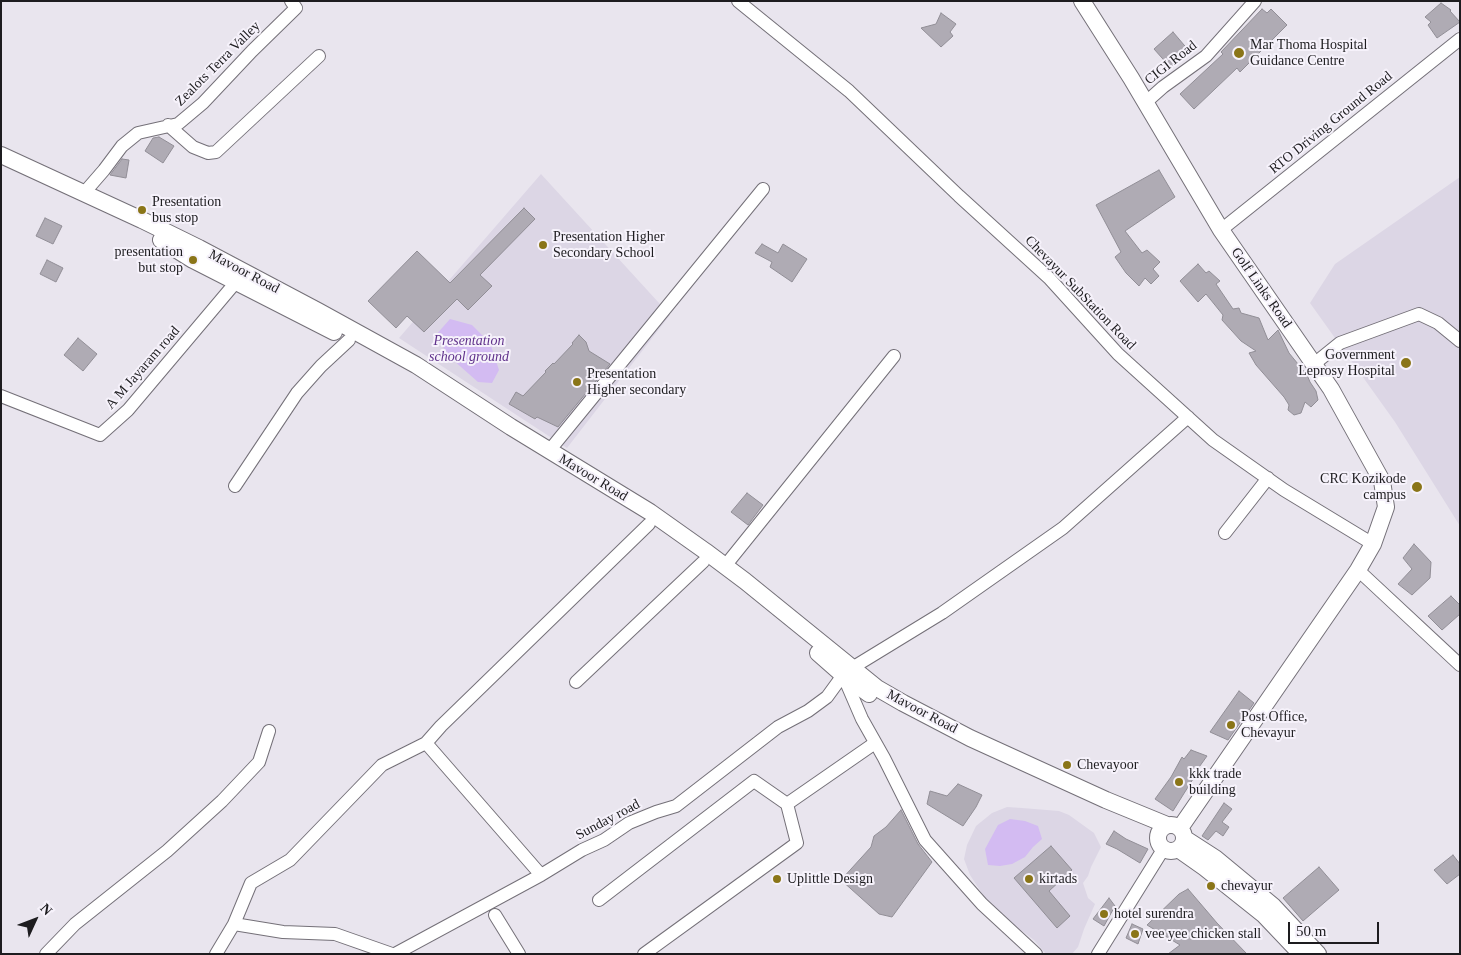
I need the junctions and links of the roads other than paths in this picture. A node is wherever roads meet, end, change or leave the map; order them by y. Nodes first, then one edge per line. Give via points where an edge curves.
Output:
1 (291, 1) edge
2 (738, 1) edge
3 (1082, 1) edge
4 (1255, 1) edge
5 (1460, 39) edge
6 (319, 56) dead end
7 (1145, 103) junction
8 (168, 125) junction
9 (1, 155) edge
10 (1, 165) edge
11 (763, 189) dead end
12 (84, 193) junction
13 (1221, 230) junction
14 (236, 282) junction
15 (349, 340) junction
16 (1460, 341) edge
17 (894, 356) dead end
18 (1314, 364) junction
19 (1, 396) edge
20 (1188, 417) junction
21 (549, 451) junction
22 (1268, 478) junction
23 (235, 486) dead end
24 (649, 524) junction
25 (1225, 533) dead end
26 (1373, 544) junction
27 (703, 562) junction
28 (725, 566) junction
29 (1358, 570) junction
30 (1460, 665) edge
31 (848, 672) junction
32 (576, 682) dead end
33 (269, 731) dead end
34 (875, 743) junction
35 (426, 744) junction
36 (788, 804) junction
37 (1172, 837) junction
38 (541, 875) junction
39 (599, 900) dead end
40 (495, 915) dead end
41 (234, 924) junction
42 (46, 954) edge
43 (216, 954) edge
44 (394, 954) edge
45 (519, 954) edge
46 (644, 954) edge
47 (1036, 954) edge
48 (1098, 954) edge
49 (1301, 954) edge
50 (1318, 954) edge

1 - 8 street, Zealots Terra Valley via 296,8 209,96 178,124
2 - 20 street, Chevayur SubStation Road via 849,91 1049,278 1118,354
3 - 7 main road, Golf Links Road
4 - 7 street, CIGI Road via 1206,56
5 - 13 street, RTO Driving Ground Road
6 - 8 street via 216,152 193,148
7 - 13 main road, Golf Links Road
8 - 12 street, Zealots Terra Valley via 138,133 122,146
9 - 12 main road, Mavoor Road
10 - 14 main road, Mavoor Road via 147,232
11 - 21 street
12 - 21 main road, Mavoor Road via 199,248 372,341
13 - 18 main road, Golf Links Road
14 - 15 main road, Mavoor Road
14 - 19 street, A M Jayaram road via 128,410 100,435
15 - 23 street via 297,393
15 - 24 main road, Mavoor Road via 415,377
16 - 18 street via 1438,323 1419,314 1340,343
17 - 28 street
18 - 26 main road, Golf Links Road via 1382,481 1386,507
20 - 22 street, Chevayur SubStation Road via 1213,440
20 - 31 street via 1063,528 942,613
21 - 28 main road, Mavoor Road via 650,512
22 - 25 street
22 - 26 street, Chevayur SubStation Road
24 - 27 main road, Mavoor Road
24 - 35 street
26 - 29 main road, Golf Links Road
27 - 31 main road, Mavoor Road via 810,647
27 - 32 street
28 - 31 main road, Mavoor Road
29 - 30 street
29 - 37 main road, Golf Links Road
31 - 34 street via 862,719
31 - 37 main road, Mavoor Road via 964,734 1106,800
31 - 38 street, Sunday road via 827,697 778,726 676,806 629,823
33 - 42 street via 259,762 222,802 167,851 75,924
34 - 36 street
34 - 47 street via 925,840 982,904
35 - 38 street
35 - 41 street via 382,765 290,860 251,883
36 - 39 street via 754,781
36 - 46 street via 797,843
37 - 48 street
37 - 49 main road via 1264,915
37 - 50 main road via 1215,858 1273,906
38 - 44 street, Sunday road
40 - 45 street
41 - 43 street
41 - 44 street, Sunday road via 283,932 335,934

